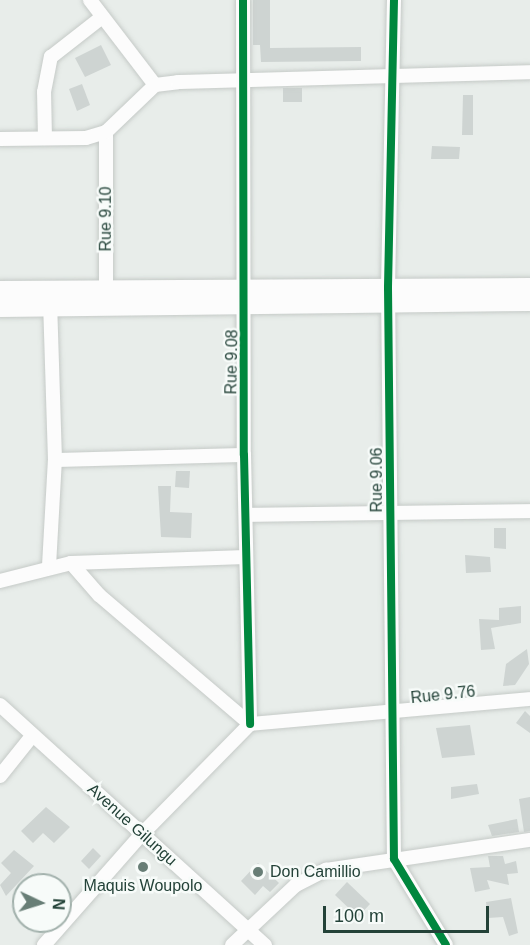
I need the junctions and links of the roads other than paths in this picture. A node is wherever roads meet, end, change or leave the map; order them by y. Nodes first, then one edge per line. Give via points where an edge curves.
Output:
1 (90, 0) edge
2 (243, 0) edge
3 (394, 0) edge
4 (102, 17) junction
5 (530, 72) edge
6 (392, 75) junction
7 (242, 79) junction
8 (155, 86) junction
9 (106, 132) junction
10 (45, 138) junction
11 (0, 140) edge
12 (530, 288) edge
13 (0, 291) edge
14 (389, 296) junction
15 (50, 298) junction
16 (246, 298) junction
17 (106, 299) junction
18 (530, 301) edge
19 (0, 307) edge
20 (244, 455) junction
21 (55, 460) junction
22 (530, 511) edge
23 (246, 515) junction
24 (391, 515) junction
25 (246, 557) junction
26 (71, 563) junction
27 (49, 566) junction
28 (0, 581) edge
29 (530, 699) edge
30 (0, 705) edge
31 (392, 714) junction
32 (250, 724) junction
33 (32, 736) junction
34 (0, 776) edge
35 (142, 834) junction
36 (530, 840) edge
37 (394, 859) junction
38 (247, 928) junction
39 (44, 945) edge
40 (232, 945) edge
41 (265, 945) edge
42 (446, 945) edge

1 - 4 street
2 - 7 street, Rue 9.08
3 - 6 street, Rue 9.06
4 - 8 street
4 - 10 street via 51,57 44,92
5 - 6 street
6 - 7 street
6 - 14 street, Rue 9.06
7 - 8 street
7 - 16 street, Rue 9.08
8 - 9 street
9 - 10 street via 86,138
9 - 17 street, Rue 9.10
10 - 11 street
12 - 14 street
13 - 15 street
14 - 16 street
14 - 18 street
14 - 24 street, Rue 9.06
15 - 17 street
15 - 19 street
15 - 21 street
16 - 17 street
16 - 20 street, Rue 9.08
20 - 21 street
20 - 23 street, Rue 9.08
21 - 27 street
22 - 24 street
23 - 24 street
23 - 25 street, Rue 9.08
24 - 31 street, Rue 9.06
25 - 26 street
25 - 32 street, Rue 9.08
26 - 27 street
26 - 32 street via 99,596
27 - 28 street
29 - 31 street, Rue 9.76
30 - 33 street, Avenue Gilungu
31 - 32 street, Rue 9.76
31 - 37 street, Rue 9.06
32 - 35 street
33 - 34 street
33 - 35 street, Avenue Gilungu
35 - 38 street, Avenue Gilungu
35 - 39 street
36 - 37 street
37 - 38 street via 326,870 296,885
37 - 42 street
38 - 40 street
38 - 41 street, Avenue Gilungu

